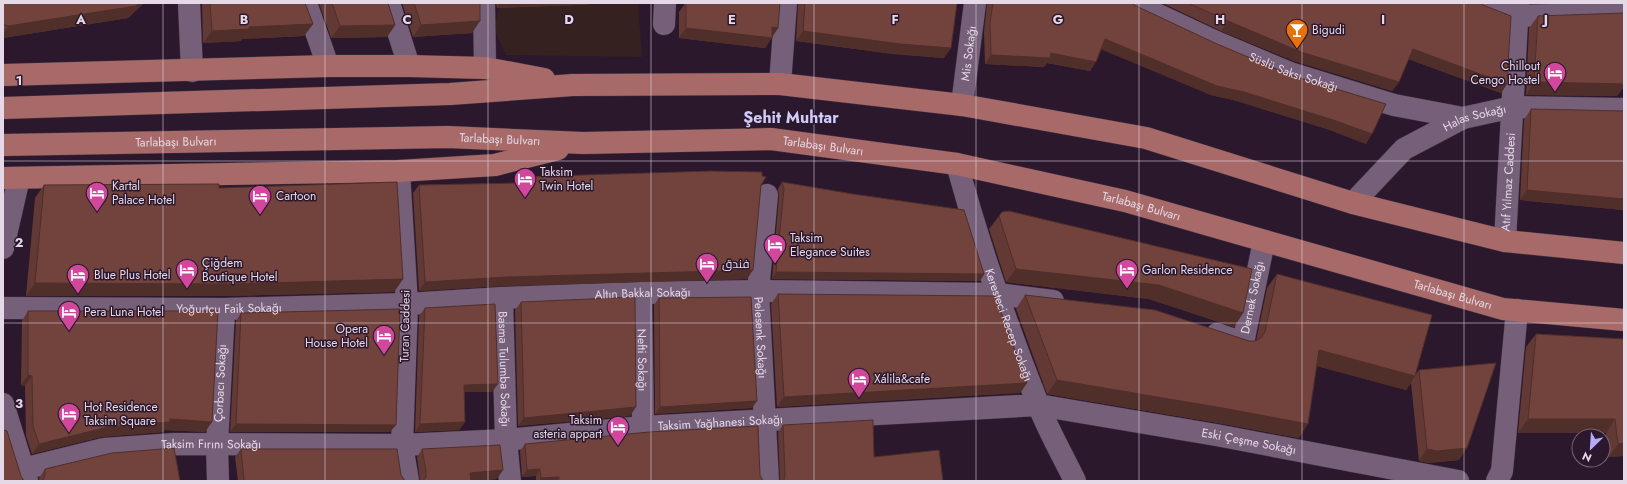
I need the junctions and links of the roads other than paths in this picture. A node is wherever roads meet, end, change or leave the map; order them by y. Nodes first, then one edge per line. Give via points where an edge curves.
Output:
1 (189, 3) edge
2 (306, 3) edge
3 (389, 3) edge
4 (484, 3) edge
5 (786, 3) edge
6 (975, 3) edge
7 (1133, 3) edge
8 (1481, 3) edge
9 (1517, 10) edge
10 (1624, 13) edge
11 (328, 66) junction
12 (409, 66) junction
13 (485, 68) junction
14 (192, 71) junction
15 (3, 75) edge
16 (780, 84) junction
17 (573, 85) junction
18 (962, 104) junction
19 (1513, 107) junction
20 (3, 108) edge
21 (1624, 109) edge
22 (1463, 118) junction
23 (583, 143) junction
24 (3, 145) edge
25 (957, 164) junction
26 (399, 171) junction
27 (11, 178) edge
28 (767, 195) dead end
29 (1353, 203) junction
30 (1264, 241) junction
31 (1505, 241) junction
32 (3, 248) edge
33 (1624, 253) edge
34 (758, 291) junction
35 (641, 293) junction
36 (998, 294) junction
37 (502, 298) junction
38 (1069, 302) edge
39 (407, 304) junction
40 (3, 308) edge
41 (224, 309) junction
42 (1517, 310) junction
43 (1624, 320) edge
44 (1199, 328) edge
45 (3, 404) edge
46 (1038, 405) junction
47 (765, 420) junction
48 (643, 427) junction
49 (506, 440) junction
50 (217, 445) junction
51 (402, 445) junction
52 (25, 475) edge
53 (218, 481) edge
54 (408, 481) edge
55 (510, 481) edge
56 (768, 481) edge
57 (1075, 481) edge
58 (1458, 481) edge
59 (1498, 481) edge

1 - 14 street
2 - 11 street
3 - 12 street
4 - 13 street
5 - 16 street
6 - 18 street, Mis Sokağı
7 - 22 street, Süslü Saksı Sokağı via 1290,73 1394,105
8 - 9 street
9 - 10 street
9 - 19 street, Atıf Yılmaz Caddesi
11 - 12 main road
11 - 14 main road
12 - 13 main road
13 - 17 main road
14 - 15 main road
16 - 17 main road
16 - 18 main road
17 - 20 main road via 450,94
18 - 29 main road via 1146,138
19 - 21 street, Halas Sokağı
19 - 22 street, Halas Sokağı
19 - 31 street, Atıf Yılmaz Caddesi
22 - 29 street, Halas Sokağı via 1404,149
23 - 24 main road, Tarlabaşı Bulvarı via 448,137
23 - 25 main road, Tarlabaşı Bulvarı via 772,139
23 - 26 main road via 494,165
25 - 30 main road, Tarlabaşı Bulvarı via 1125,201
25 - 36 street, Keresteci Recep Sokağı
26 - 27 main road
26 - 39 street, Turan Caddesi
27 - 32 street
28 - 34 street, Pelesenk Sokağı
29 - 31 main road
30 - 42 main road, Tarlabaşı Bulvarı via 1468,300
30 - 44 street, Dernek Sokağı via 1243,343
31 - 33 main road
34 - 35 street, Altın Bakkal Sokağı
34 - 36 street, Altın Bakkal Sokağı
34 - 47 street, Pelesenk Sokağı
35 - 37 street, Altın Bakkal Sokağı
35 - 48 street, Nefti Sokağı
36 - 38 street
36 - 46 street, Keresteci Recep Sokağı
37 - 39 street, Altın Bakkal Sokağı
37 - 49 street, Basma Tulumba Sokağı
39 - 41 street, Yoğurtçu Faik Sokağı
39 - 51 street, Turan Caddesi
40 - 41 street, Yoğurtçu Faik Sokağı
41 - 50 street, Çorbacı Sokağı
42 - 43 main road, Tarlabaşı Bulvarı
42 - 59 street via 1502,471
45 - 52 street
46 - 47 street, Taksim Yağhanesi Sokağı
46 - 57 street, Keresteci Recep Sokağı
46 - 58 street, Eski Çeşme Sokağı via 1216,435
47 - 48 street, Taksim Yağhanesi Sokağı
47 - 56 street, Pelesenk Sokağı
48 - 49 street, Taksim Yağhanesi Sokağı
49 - 51 street, Taksim Yağhanesi Sokağı
49 - 55 street, Basma Tulumba Sokağı
50 - 51 street, Taksim Fırını Sokağı
50 - 52 street, Taksim Fırını Sokağı via 174,444 104,449
50 - 53 street, Çorbacı Sokağı
51 - 54 street, Turan Caddesi

